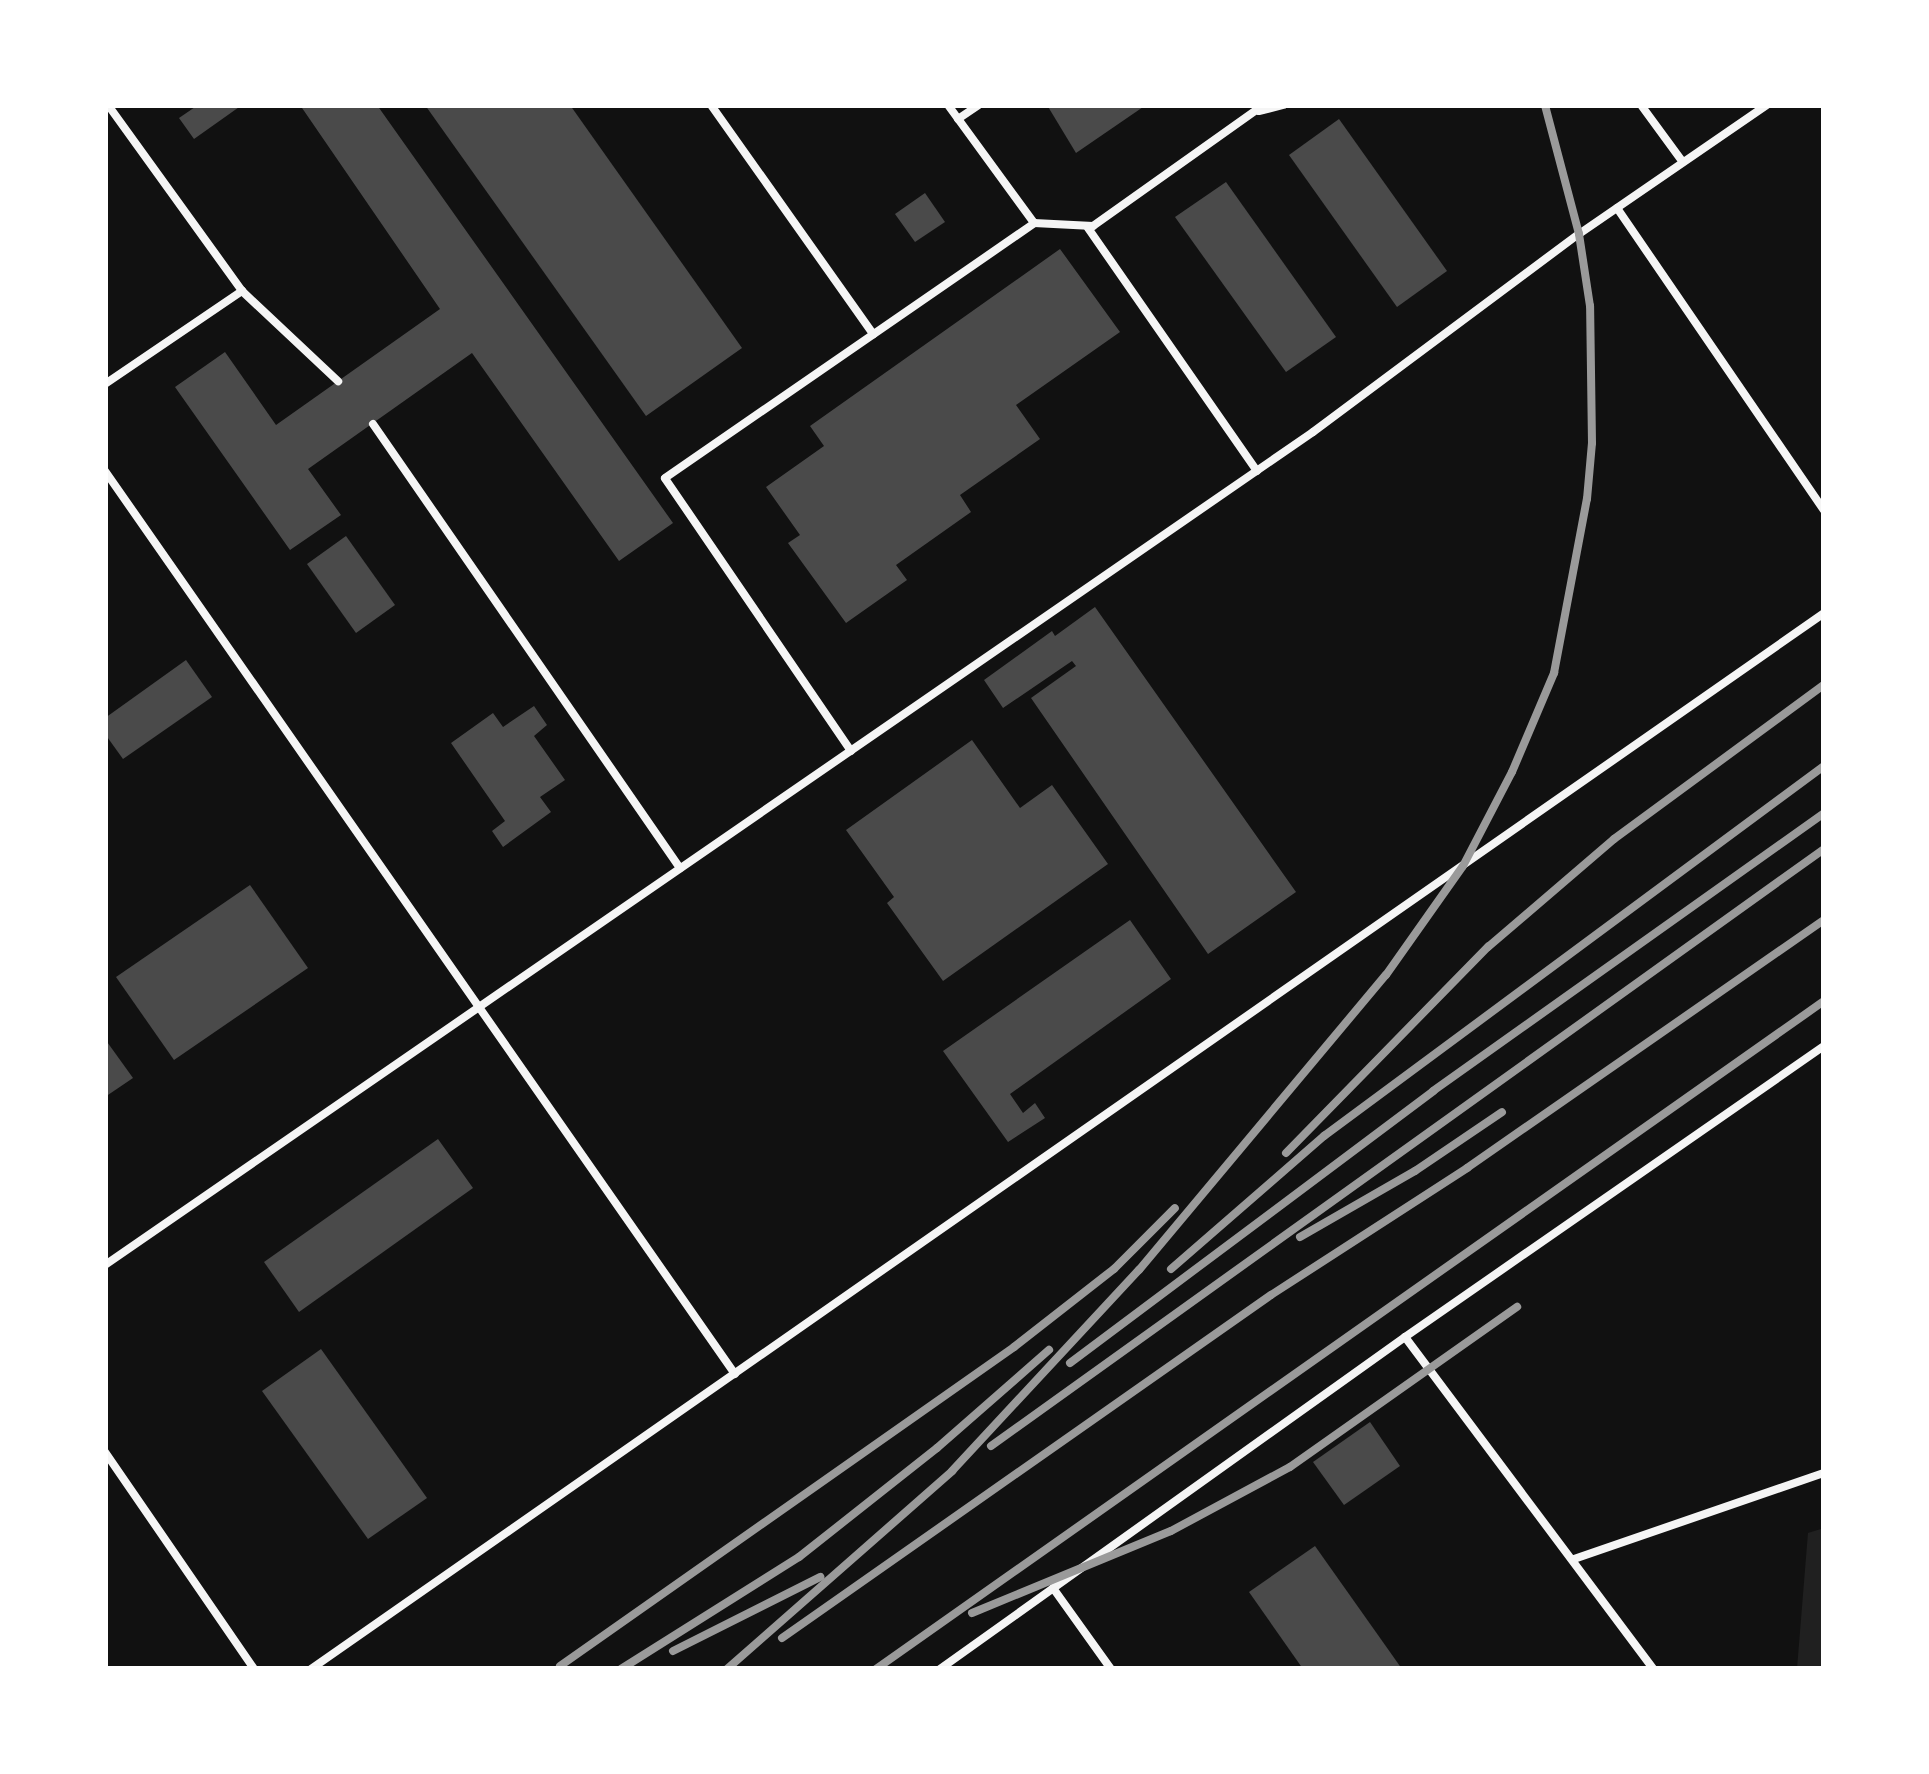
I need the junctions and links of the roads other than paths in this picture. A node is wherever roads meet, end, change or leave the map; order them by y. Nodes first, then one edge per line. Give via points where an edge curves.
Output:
1 (108, 105) edge
2 (712, 105) edge
3 (948, 105) edge
4 (979, 105) edge
5 (1283, 105) edge
6 (1641, 105) edge
7 (1766, 105) edge
8 (1260, 108) edge
9 (958, 119) junction
10 (1682, 161) junction
11 (1616, 208) junction
12 (1034, 223) junction
13 (1088, 228) junction
14 (242, 291) junction
15 (873, 334) junction
16 (338, 381) dead end
17 (105, 384) edge
18 (373, 424) dead end
19 (105, 470) edge
20 (1257, 471) junction
21 (1824, 510) edge
22 (1824, 613) edge
23 (852, 751) junction
24 (680, 868) junction
25 (480, 1007) junction
26 (1824, 1046) edge
27 (105, 1265) edge
28 (1405, 1336) junction
29 (735, 1374) junction
30 (105, 1452) edge
31 (1824, 1473) edge
32 (1574, 1559) junction
33 (1053, 1588) junction
34 (254, 1669) edge
35 (311, 1669) edge
36 (940, 1669) edge
37 (1111, 1669) edge
38 (1654, 1669) edge

1 - 14 lane
2 - 15 lane
3 - 9 lane
4 - 9 lane
5 - 8 lane
6 - 10 lane
7 - 10 lane
8 - 13 lane
9 - 12 lane
10 - 11 lane
11 - 20 lane
11 - 21 lane
12 - 13 lane
12 - 15 lane
13 - 20 lane
14 - 16 lane
14 - 17 lane
15 - 23 lane via 665,478
18 - 24 lane
19 - 25 lane
20 - 23 lane
22 - 29 lane
23 - 24 lane
24 - 25 lane
25 - 27 lane
25 - 29 lane
26 - 28 lane
28 - 32 lane
28 - 33 lane
29 - 35 lane
30 - 34 lane
31 - 32 lane
32 - 38 lane
33 - 36 lane
33 - 37 lane

